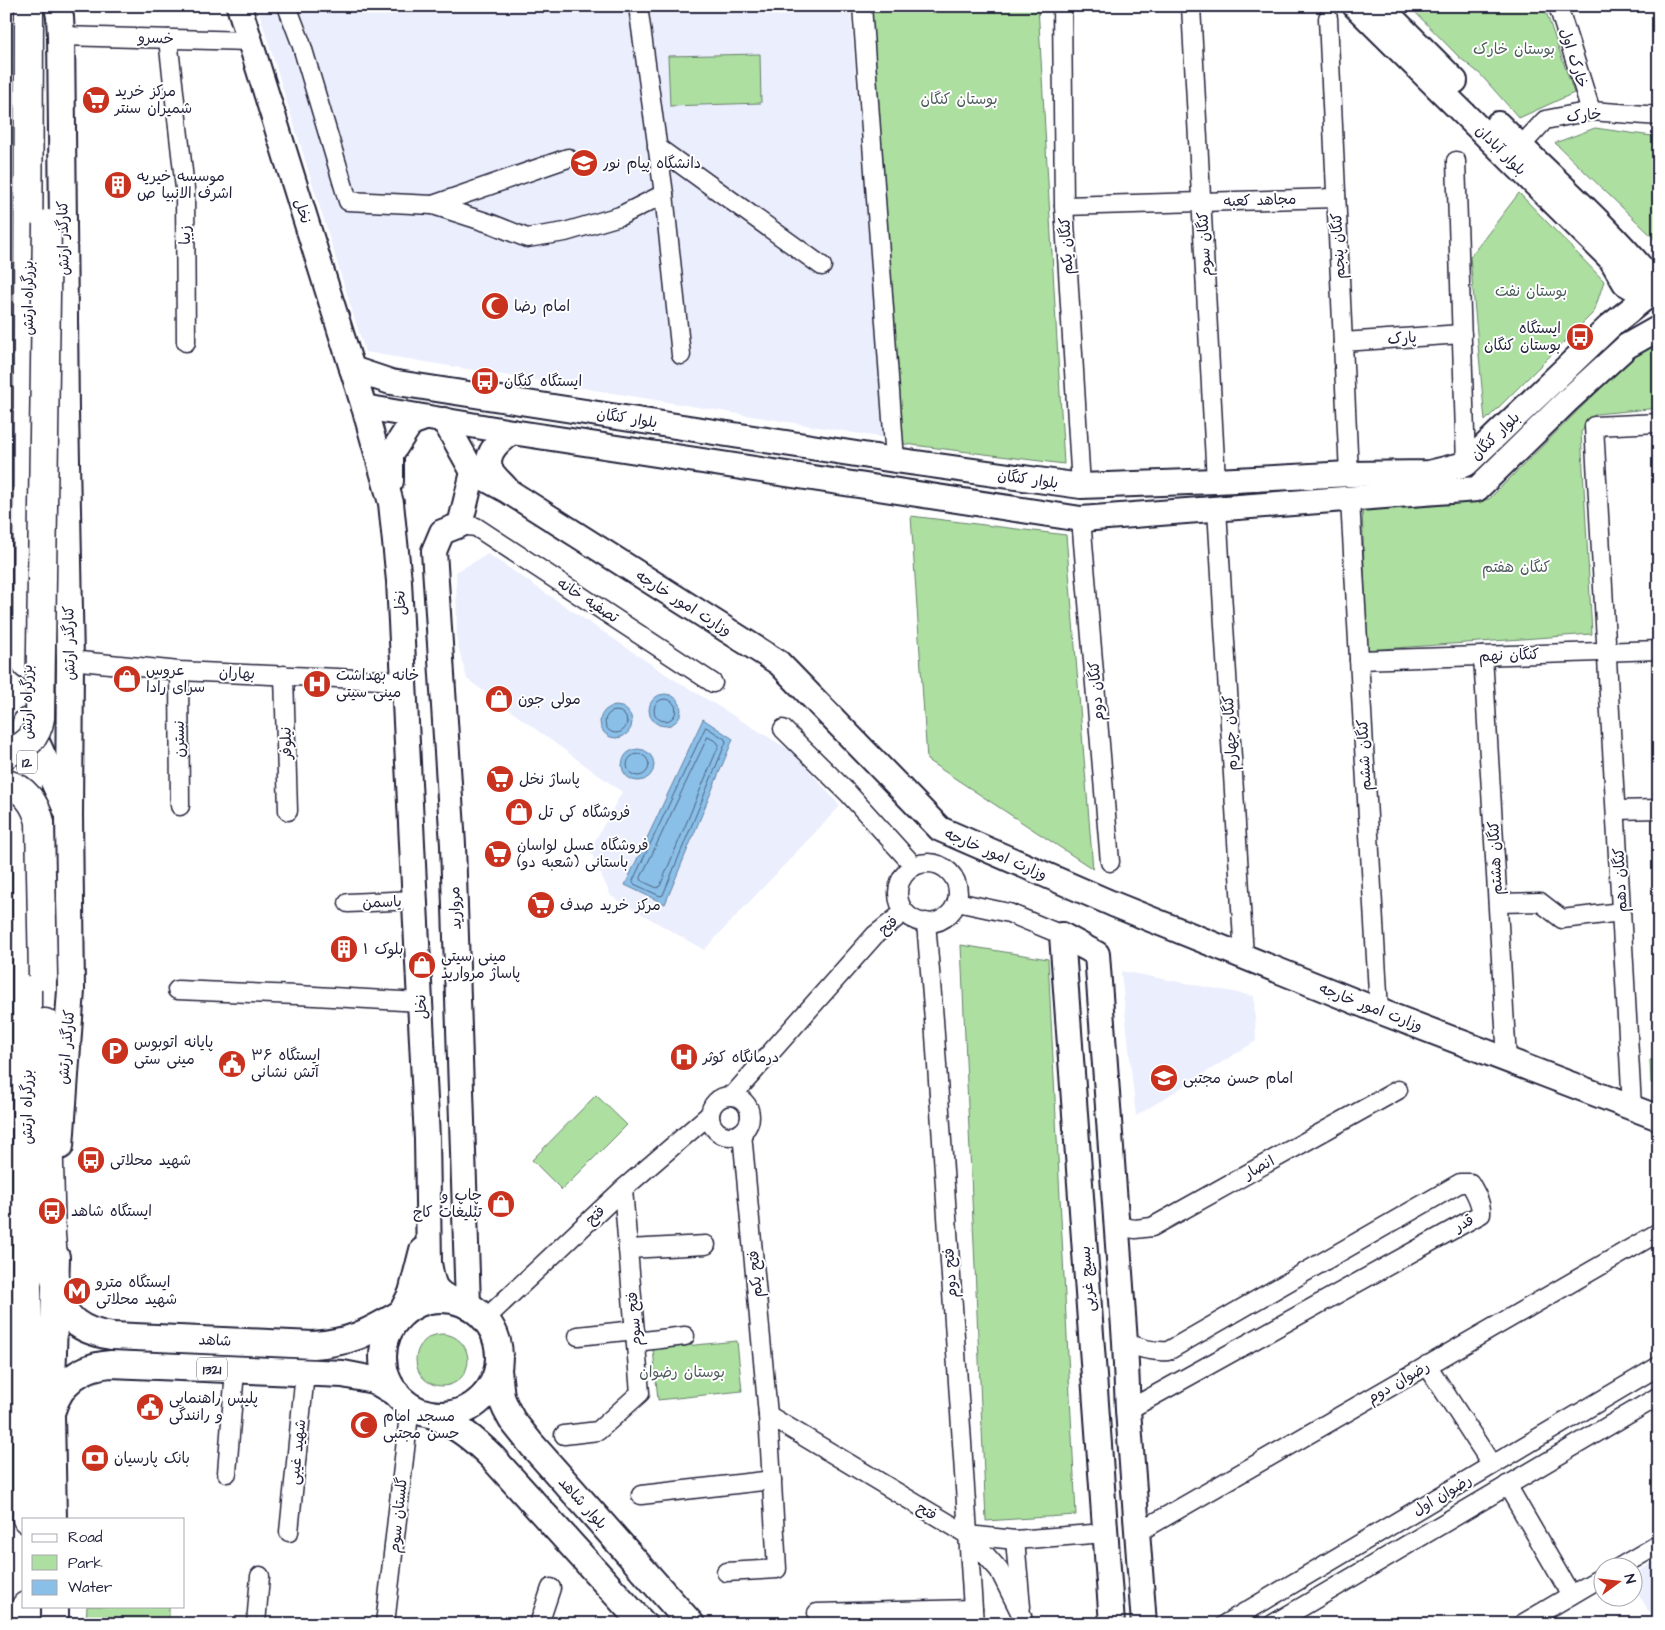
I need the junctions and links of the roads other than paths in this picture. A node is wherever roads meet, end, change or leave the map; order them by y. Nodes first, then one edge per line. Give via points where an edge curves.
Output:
1 (29, 6) edge
2 (48, 6) edge
3 (58, 6) edge
4 (239, 6) edge
5 (287, 6) edge
6 (638, 6) edge
7 (862, 6) edge
8 (1062, 6) edge
9 (1191, 6) edge
10 (1355, 6) edge
11 (1380, 6) edge
12 (1558, 6) edge
13 (1328, 18) dead end
14 (61, 36) junction
15 (168, 39) junction
16 (250, 41) junction
17 (1591, 111) junction
18 (1659, 116) edge
19 (658, 147) junction
20 (1515, 152) junction
21 (568, 158) dead end
22 (1456, 161) dead end
23 (664, 194) junction
24 (1336, 198) junction
25 (1201, 202) junction
26 (433, 205) junction
27 (1064, 206) junction
28 (822, 266) dead end
29 (1652, 295) edge
30 (1659, 328) edge
31 (1462, 334) junction
32 (186, 342) dead end
33 (1343, 342) junction
34 (682, 355) dead end
35 (352, 369) junction
36 (391, 382) junction
37 (364, 406) junction
38 (584, 411) junction
39 (401, 414) junction
40 (435, 419) junction
41 (1659, 423) edge
42 (512, 432) junction
43 (576, 442) junction
44 (895, 460) junction
45 (1466, 464) junction
46 (473, 472) junction
47 (1348, 474) junction
48 (1216, 481) junction
49 (1080, 486) junction
50 (508, 491) junction
51 (1350, 500) junction
52 (391, 503) junction
53 (1217, 509) junction
54 (1081, 519) junction
55 (460, 525) junction
56 (1659, 650) edge
57 (1607, 652) junction
58 (1483, 656) junction
59 (70, 660) junction
60 (1359, 660) junction
61 (178, 671) junction
62 (284, 675) junction
63 (404, 680) junction
64 (714, 683) dead end
65 (27, 722) junction
66 (783, 729) dead end
67 (6, 753) edge
68 (6, 784) edge
69 (180, 806) dead end
70 (1659, 809) edge
71 (1616, 810) junction
72 (288, 811) dead end
73 (69, 816) junction
74 (1110, 862) dead end
75 (914, 866) junction
76 (415, 900) junction
77 (957, 902) junction
78 (348, 903) dead end
79 (1498, 903) junction
80 (904, 912) junction
81 (1622, 912) junction
82 (926, 922) junction
83 (1062, 935) junction
84 (1244, 957) junction
85 (177, 990) dead end
86 (420, 1002) junction
87 (1379, 1011) junction
88 (1507, 1060) junction
89 (1398, 1090) dead end
90 (733, 1095) junction
91 (1632, 1107) junction
92 (709, 1115) junction
93 (1659, 1118) edge
94 (742, 1133) junction
95 (623, 1189) junction
96 (428, 1222) junction
97 (1116, 1226) junction
98 (1659, 1232) edge
99 (706, 1244) dead end
100 (628, 1249) junction
101 (55, 1279) junction
102 (468, 1308) junction
103 (400, 1314) junction
104 (112, 1336) junction
105 (578, 1336) dead end
106 (635, 1336) junction
107 (685, 1336) dead end
108 (1125, 1342) junction
109 (111, 1364) junction
110 (1427, 1365) junction
111 (1659, 1366) edge
112 (235, 1370) junction
113 (498, 1370) junction
114 (305, 1373) junction
115 (1659, 1396) edge
116 (413, 1405) junction
117 (1128, 1410) junction
118 (51, 1415) junction
119 (768, 1415) junction
120 (564, 1435) dead end
121 (1492, 1465) junction
122 (227, 1473) dead end
123 (772, 1480) junction
124 (1507, 1485) junction
125 (641, 1495) dead end
126 (26, 1518) edge
127 (53, 1518) edge
128 (289, 1532) dead end
129 (1105, 1533) junction
130 (1137, 1533) junction
131 (968, 1535) junction
132 (1015, 1540) junction
133 (1659, 1544) edge
134 (1635, 1558) edge
135 (726, 1572) dead end
136 (260, 1576) dead end
137 (1592, 1583) edge
138 (551, 1588) dead end
139 (1571, 1595) junction
140 (26, 1608) edge
141 (55, 1608) edge
142 (817, 1613) dead end
143 (973, 1616) edge
144 (1022, 1620) edge
145 (26, 1624) edge
146 (56, 1624) edge
147 (256, 1624) edge
148 (385, 1624) edge
149 (539, 1624) edge
150 (642, 1624) edge
151 (691, 1624) edge
152 (1112, 1624) edge
153 (1144, 1624) edge
154 (1225, 1624) edge
155 (1273, 1624) edge
156 (1522, 1624) edge

1 - 65 highway, بزرگراه ارتش / 12
2 - 67 highway, bridge via 44,95 47,224 40,718 34,737
3 - 14 main road, کنارگذر ارتش
4 - 16 main road, نخل
5 - 26 street via 348,201
6 - 19 street
7 - 44 street
8 - 27 street, کنگان یکم
9 - 25 street, کنگان سوم
10 - 20 main road, بلوار آبادان
11 - 20 main road, بلوار آبادان
12 - 17 street, خارک اول
13 - 24 street, کنگان پنجم
14 - 15 street, خسرو
14 - 59 main road, کنارگذر ارتش
15 - 16 street, خسرو
15 - 32 street, زیبا via 185,189
16 - 35 main road, نخل
17 - 18 street, خارک
17 - 20 street, خارک via 1545,120
19 - 23 street
19 - 28 street
20 - 29 main road, بلوار آبادان via 1557,179 1639,264
21 - 26 street
22 - 31 street
23 - 26 street via 620,216 565,232 527,238
23 - 34 street
24 - 25 street, مجاهد کعبه
24 - 33 street, کنگان پنجم
25 - 27 street, مجاهد کعبه
25 - 48 street, کنگان سوم
27 - 49 street, کنگان یکم
29 - 45 main road, بلوار کنگان via 1610,326
30 - 51 main road, بلوار کنگان via 1626,346 1476,489
31 - 33 street, پارک
31 - 45 street
33 - 47 street, کنگان پنجم
35 - 36 main road, بلوار کنگان
35 - 37 main road, نخل
36 - 38 main road, بلوار کنگان
36 - 39 main road via 379,386 378,396
37 - 39 main road, بلوار کنگان
37 - 52 main road, نخل
38 - 43 main road
38 - 44 main road, بلوار کنگان
39 - 40 main road, بلوار کنگان
40 - 42 main road, بلوار کنگان
40 - 46 main road
40 - 52 main road via 411,423 391,454
41 - 57 street, کنگان دهم via 1594,426
42 - 43 main road, بلوار کنگان
42 - 50 main road via 499,441 489,458 490,470
43 - 54 main road, بلوار کنگان
44 - 49 main road, بلوار کنگان
45 - 47 main road, بلوار کنگان via 1429,473
46 - 50 main road, وزارت امور خارجه
46 - 55 main road
47 - 48 main road, بلوار کنگان
47 - 51 main road
48 - 49 main road, بلوار کنگان
49 - 54 main road
50 - 84 main road, وزارت امور خارجه via 779,663 940,830
51 - 53 main road, بلوار کنگان
51 - 60 street, کنگان ششم
52 - 63 main road, نخل
53 - 54 main road, بلوار کنگان
53 - 84 street, کنگان چهارم
54 - 74 street, کنگان دوم
55 - 64 street, تصفیه خانه via 476,527
55 - 102 main road, مروارید via 442,532 434,551 453,845
56 - 57 street, کنگان نهم
57 - 58 street, کنگان نهم
57 - 71 street, کنگان دهم
58 - 60 street, کنگان نهم
58 - 79 street, کنگان هشتم
59 - 61 street, بهاران
59 - 73 main road, کنارگذر ارتش
60 - 87 street, کنگان ششم
61 - 62 street, بهاران
61 - 69 street, نسترن
62 - 63 street, بهاران
62 - 72 street, نیلوفر
63 - 76 main road, نخل
65 - 73 main road
65 - 126 highway, بزرگراه ارتش / 12
66 - 75 street via 848,793
68 - 101 highway, bridge via 28,797 40,822
70 - 71 street
71 - 81 street, کنگان دهم
73 - 101 main road, کنارگذر ارتش via 71,990 60,1120
75 - 77 street via 933,863 947,870 956,882
75 - 80 street via 901,878 898,887
76 - 78 street, یاسمن
76 - 86 main road, نخل
77 - 82 street via 946,917 938,922
77 - 83 street via 1009,913
79 - 81 street via 1540,902 1562,918
79 - 88 street, کنگان هشتم
80 - 82 street via 911,918
80 - 90 street, فتح via 876,935
81 - 91 street, کنگان دهم
82 - 131 street, فتح دوم
83 - 97 main road via 1097,954
83 - 129 main road, بسیج غربی
84 - 87 main road, وزارت امور خارجه
85 - 86 street
86 - 96 main road, نخل
87 - 88 main road, وزارت امور خارجه
88 - 91 main road, وزارت امور خارجه
89 - 97 street, انصار via 1152,1227
90 - 92 street via 714,1102
90 - 94 street via 745,1102 750,1115 750,1122
91 - 93 main road, وزارت امور خارجه
92 - 94 street via 713,1127 723,1135
92 - 95 street, فتح
94 - 119 street, فتح یکم
95 - 100 street, فتح سوم
95 - 102 street, فتح
96 - 102 main road via 433,1282 439,1293
96 - 103 main road via 416,1281
97 - 108 main road
98 - 110 street, رضوان دوم
99 - 100 street
100 - 106 street, فتح سوم
101 - 104 main road, شاهد / 1321 via 59,1303 68,1316 80,1326
101 - 118 main road
102 - 103 main road via 433,1299 415,1304
102 - 113 main road via 494,1334
103 - 104 main road, شاهد / 1321 via 361,1336 328,1344
103 - 116 main road via 386,1336 383,1366 388,1380
104 - 109 main road via 104,1338 98,1350 100,1358
105 - 106 street
106 - 107 street
106 - 120 street, فتح سوم via 640,1393 598,1431
108 - 117 main road
108 - 117 street, قدر via 1153,1352 1168,1351 1460,1182 1470,1183 1476,1194 1481,1214
109 - 112 main road, شاهد / 1321
109 - 118 main road, شاهد / 1321 via 88,1368 71,1379 58,1396
110 - 121 street
110 - 130 street, رضوان دوم
111 - 121 street, رضوان اول
112 - 114 main road, شاهد / 1321
112 - 122 street
113 - 116 main road via 481,1399 467,1409 450,1414
113 - 151 main road, بلوار شاهد via 502,1396 512,1420
114 - 116 main road, شاهد / 1321 via 343,1374 374,1380
114 - 128 street, شهید غیبی
115 - 124 street, رضوان اول
116 - 148 street, گلستان سوم
116 - 150 main road, 1321 via 457,1426 492,1456
117 - 130 main road
118 - 127 main road
119 - 123 street, فتح یکم
119 - 131 street, فتح
121 - 154 street, رضوان اول
123 - 125 street
123 - 135 street, فتح یکم via 778,1569
124 - 139 street
124 - 155 street, رضوان اول
129 - 130 main road
129 - 132 street, فتح
129 - 152 main road, بسیج غربی
130 - 153 main road
131 - 132 street, فتح
131 - 143 street, فتح دوم
131 - 144 street via 999,1570
132 - 144 street
133 - 134 street
136 - 147 street
137 - 139 street
138 - 149 street
139 - 156 street
140 - 145 highway
141 - 146 main road
142 - 143 street

